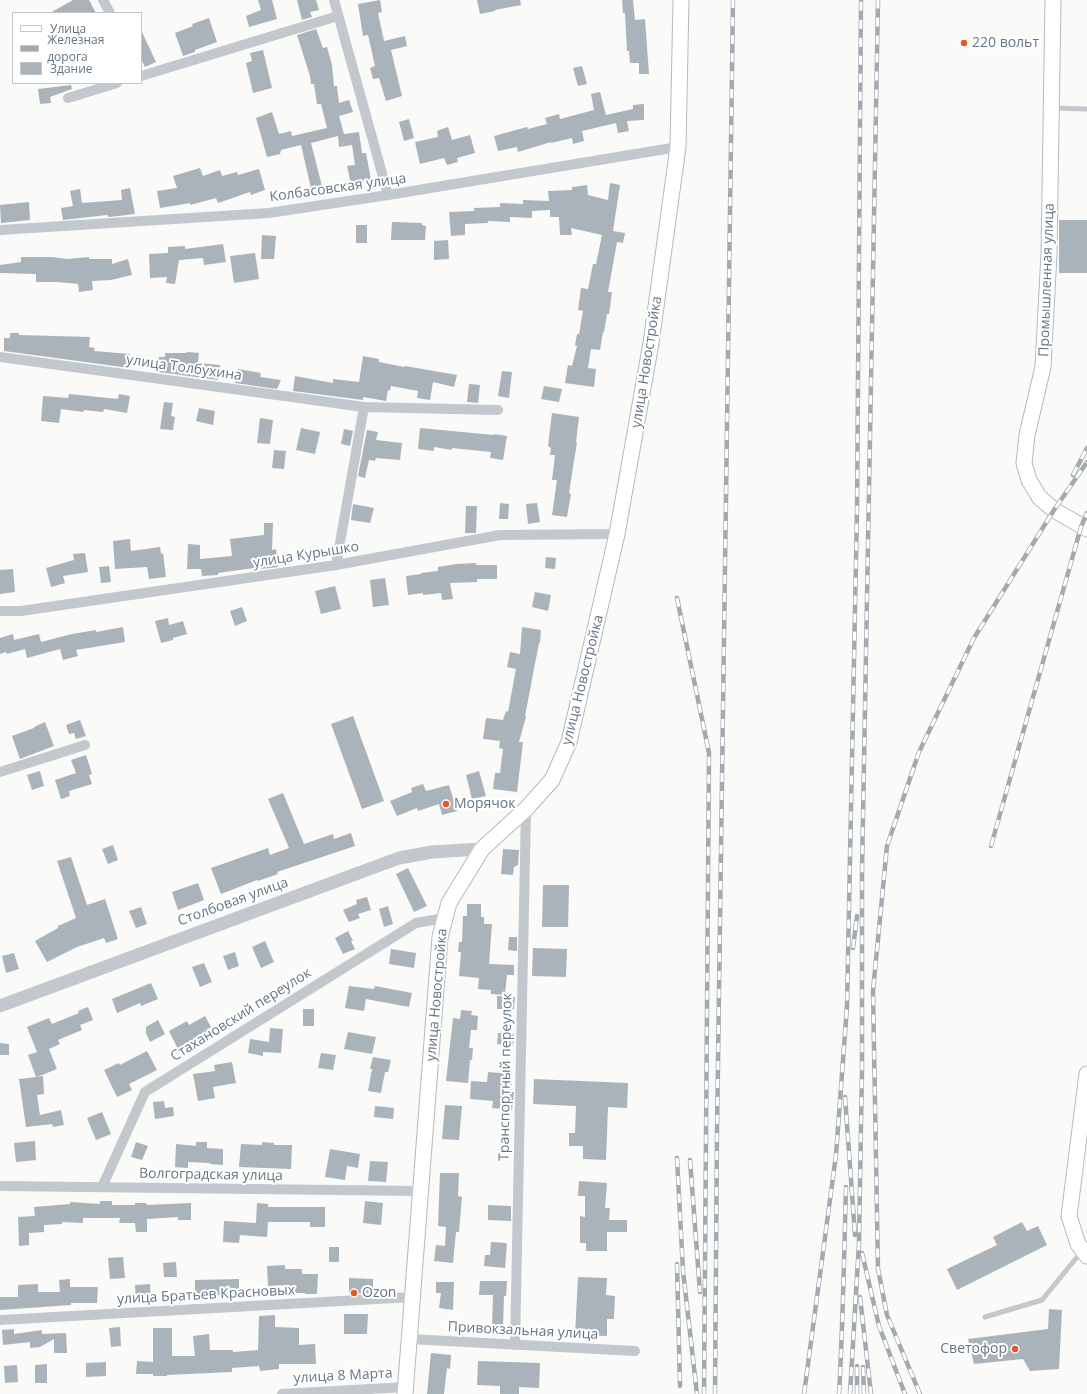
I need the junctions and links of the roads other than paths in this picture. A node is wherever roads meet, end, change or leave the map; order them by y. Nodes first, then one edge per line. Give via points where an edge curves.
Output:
1 (103, 0) edge
2 (334, 0) edge
3 (681, 0) edge
4 (1053, 0) edge
5 (109, 12) edge
6 (338, 16) junction
7 (142, 74) edge
8 (114, 84) edge
9 (68, 98) dead end
10 (1051, 108) junction
11 (1087, 108) edge
12 (678, 147) junction
13 (388, 195) junction
14 (0, 230) edge
15 (0, 357) edge
16 (364, 407) junction
17 (498, 410) dead end
18 (1087, 529) edge
19 (617, 534) junction
20 (336, 565) junction
21 (0, 611) edge
22 (84, 745) dead end
23 (0, 772) edge
24 (526, 809) junction
25 (482, 849) junction
26 (445, 918) junction
27 (0, 1006) edge
28 (1087, 1074) edge
29 (0, 1186) edge
30 (102, 1187) junction
31 (421, 1191) junction
32 (1085, 1253) edge
33 (413, 1297) junction
34 (985, 1317) dead end
35 (0, 1320) edge
36 (410, 1339) junction
37 (515, 1345) junction
38 (635, 1351) dead end
39 (406, 1390) edge
40 (282, 1394) edge

1 - 5 street
2 - 6 street
3 - 12 main road, улица Новостройка
4 - 10 main road, Промышленная улица
6 - 7 street
6 - 13 street
8 - 9 street
10 - 11 lane
10 - 18 main road, Промышленная улица via 1049,254 1043,367 1027,435 1024,463 1029,480 1039,497 1054,510
12 - 13 street, Колбасовская улица
12 - 19 main road, улица Новостройка via 652,343
13 - 14 street, Колбасовская улица via 269,213
15 - 16 street, улица Толбухина
16 - 17 street, улица Толбухина
16 - 20 street
19 - 20 street, улица Курышко via 500,535
19 - 24 main road, улица Новостройка via 569,742 552,780
20 - 21 street, улица Курышко via 22,611
22 - 23 street
24 - 25 main road, улица Новостройка
24 - 37 street, Транспортный переулок
25 - 26 main road, улица Новостройка via 449,903
25 - 27 street, Столбовая улица via 432,852 399,858
26 - 30 street, Стахановский переулок via 416,923 145,1092
26 - 31 main road, улица Новостройка via 440,937
28 - 32 main road via 1069,1216 1078,1244
29 - 30 street, Волгоградская улица
30 - 31 street, Волгоградская улица
31 - 33 main road, улица Новостройка
32 - 34 lane via 1042,1300
33 - 35 street, улица Братьев Красновых
33 - 36 main road, улица Новостройка
36 - 37 street, Привокзальная улица
36 - 39 main road, улица Новостройка
37 - 38 street, Привокзальная улица
39 - 40 street, улица 8 Марта

